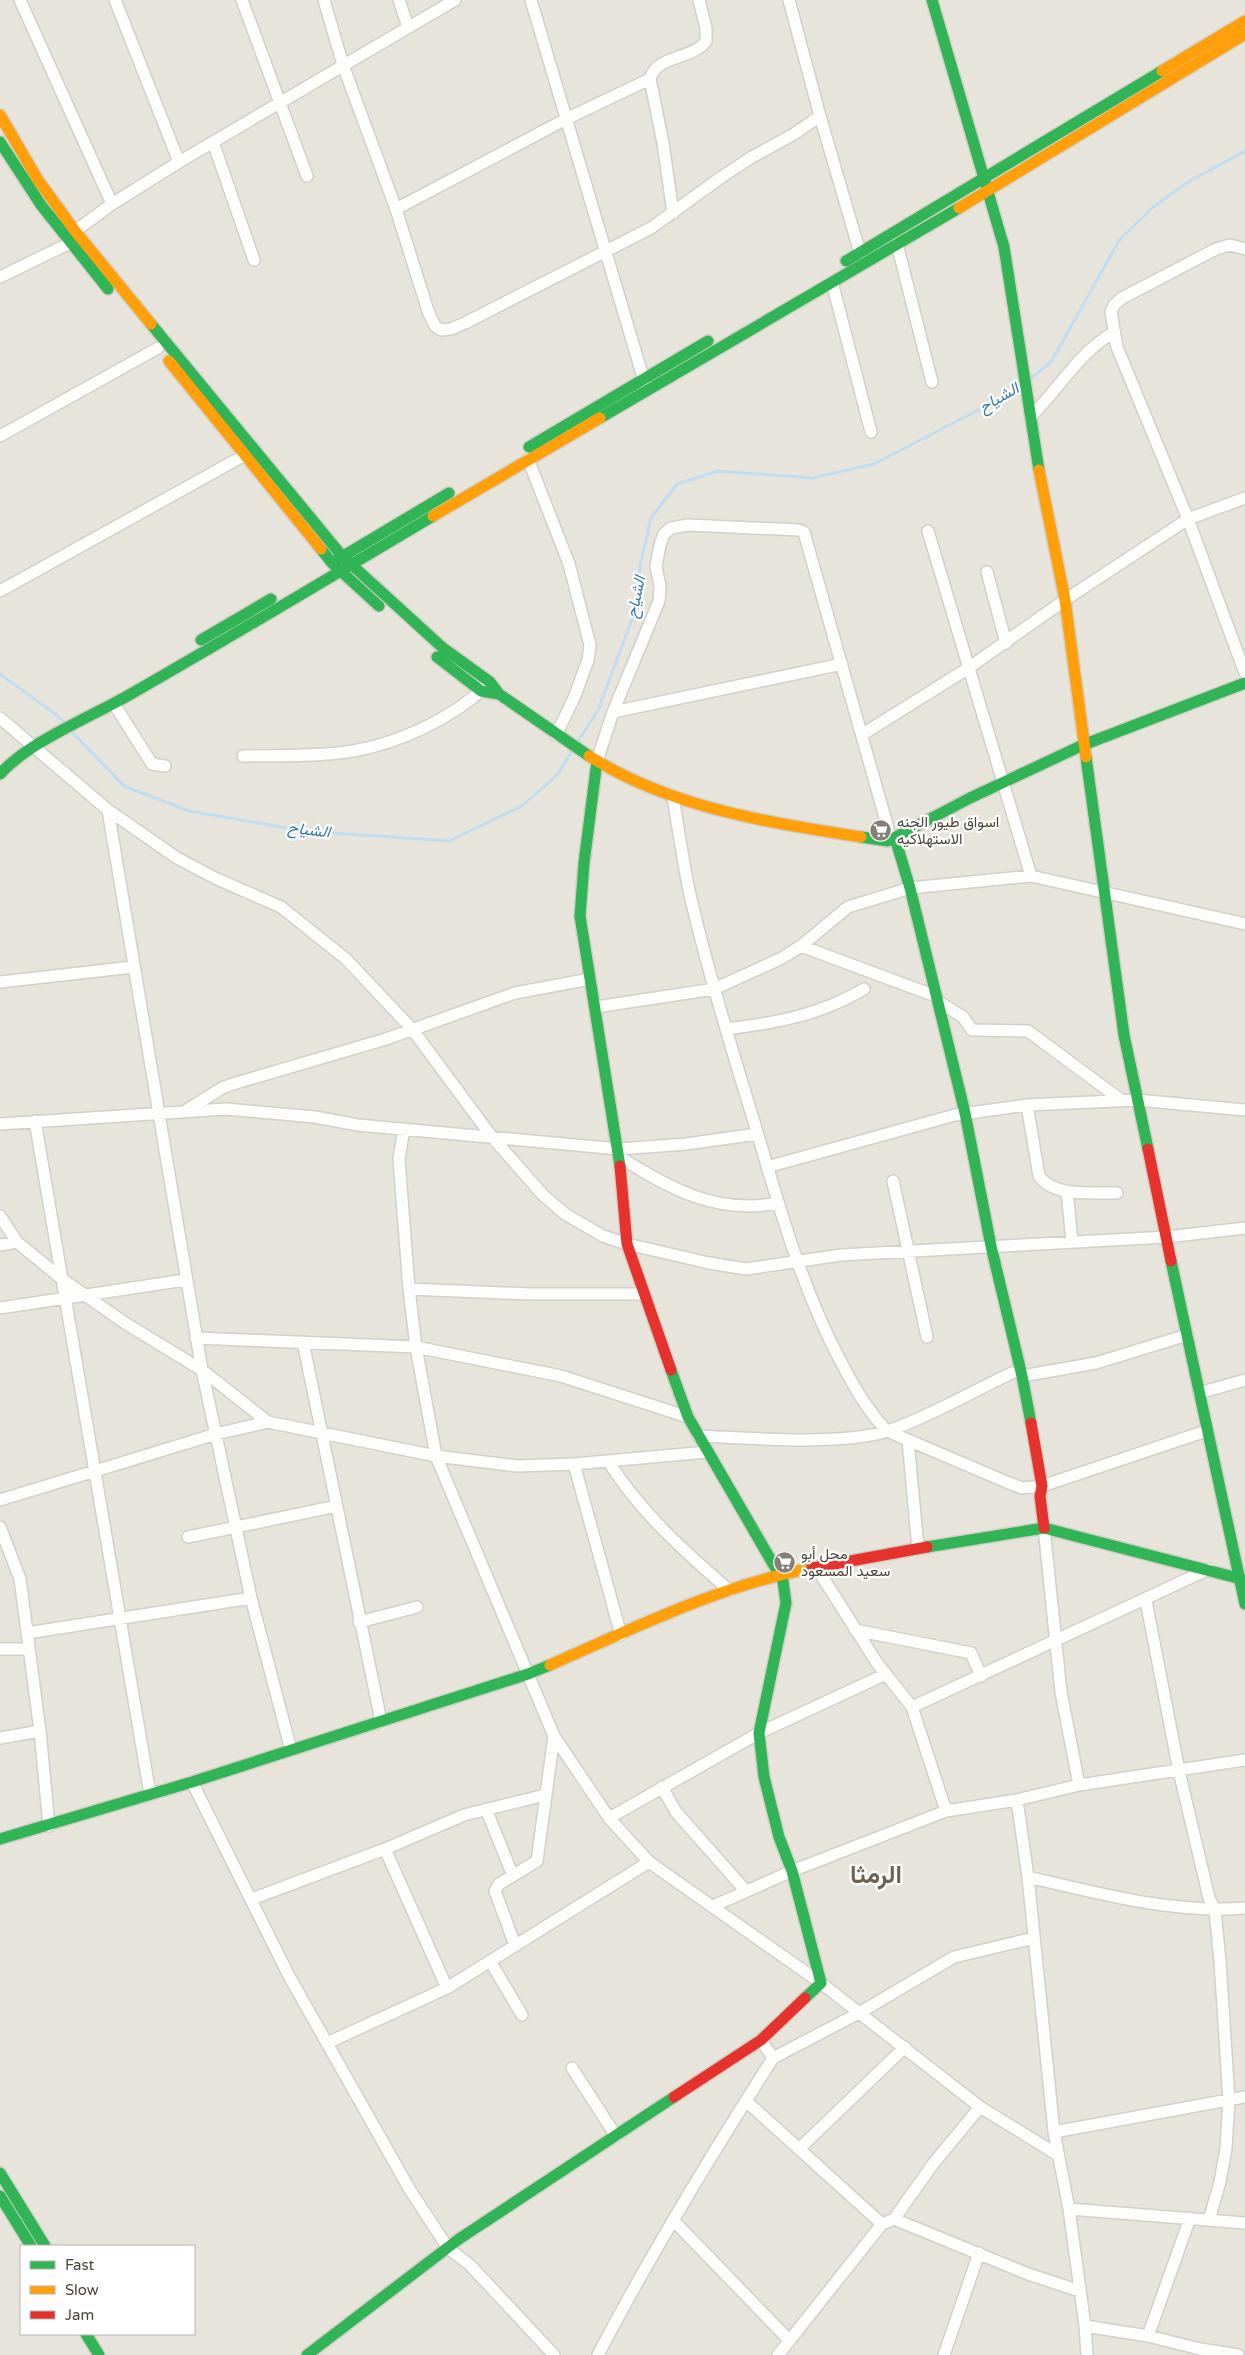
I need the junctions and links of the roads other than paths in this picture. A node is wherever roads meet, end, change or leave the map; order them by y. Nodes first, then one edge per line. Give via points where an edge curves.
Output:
1 (20, 0) edge
2 (115, 0) edge
3 (242, 0) edge
4 (324, 0) edge
5 (399, 0) edge
6 (455, 0) edge
7 (531, 0) edge
8 (699, 0) edge
9 (790, 0) edge
10 (936, 2) edge
11 (1245, 21) edge
12 (408, 26) junction
13 (1245, 34) edge
14 (343, 65) junction
15 (650, 79) junction
16 (280, 104) junction
17 (0, 115) edge
18 (820, 116) junction
19 (568, 118) junction
20 (0, 142) edge
21 (213, 142) junction
22 (179, 162) junction
23 (307, 176) dead end
24 (983, 177) junction
25 (988, 192) junction
26 (112, 204) junction
27 (396, 209) junction
28 (673, 213) junction
29 (75, 231) junction
30 (70, 243) junction
31 (897, 244) junction
32 (1245, 249) edge
33 (606, 251) junction
34 (860, 253) junction
35 (254, 260) dead end
36 (0, 277) edge
37 (832, 282) junction
38 (1114, 334) junction
39 (158, 348) junction
40 (643, 379) junction
41 (932, 382) dead end
42 (647, 391) junction
43 (1031, 416) junction
44 (871, 432) dead end
45 (0, 436) edge
46 (243, 456) junction
47 (528, 460) junction
48 (1245, 498) edge
49 (1188, 519) junction
50 (928, 531) dead end
51 (342, 556) junction
52 (351, 564) junction
53 (336, 567) junction
54 (987, 572) dead end
55 (0, 592) edge
56 (1064, 600) junction
57 (1006, 643) junction
58 (842, 664) junction
59 (967, 669) junction
60 (1245, 673) edge
61 (490, 682) junction
62 (1245, 683) edge
63 (481, 691) junction
64 (499, 694) junction
65 (114, 704) junction
66 (613, 712) junction
67 (0, 718) edge
68 (75, 721) junction
69 (863, 734) junction
70 (559, 737) junction
71 (31, 744) junction
72 (1083, 745) junction
73 (243, 756) dead end
74 (593, 759) junction
75 (0, 760) edge
76 (165, 766) dead end
77 (0, 774) edge
78 (1002, 782) junction
79 (673, 798) junction
80 (108, 810) junction
81 (892, 839) junction
82 (1031, 876) junction
83 (906, 889) junction
84 (1104, 891) junction
85 (1245, 924) edge
86 (801, 946) junction
87 (133, 967) junction
88 (590, 978) junction
89 (0, 982) edge
90 (714, 989) junction
91 (864, 990) dead end
92 (935, 998) junction
93 (596, 1008) junction
94 (412, 1029) junction
95 (726, 1029) junction
96 (1121, 1100) junction
97 (1137, 1100) junction
98 (1027, 1105) junction
99 (186, 1110) junction
100 (1245, 1110) edge
101 (159, 1114) junction
102 (960, 1114) junction
103 (34, 1121) junction
104 (0, 1124) edge
105 (404, 1129) junction
106 (757, 1134) junction
107 (492, 1137) junction
108 (620, 1153) junction
109 (767, 1168) junction
110 (893, 1181) dead end
111 (1067, 1191) junction
112 (1117, 1193) dead end
113 (778, 1203) junction
114 (0, 1216) edge
115 (1245, 1228) edge
116 (1167, 1237) junction
117 (17, 1242) junction
118 (1072, 1242) junction
119 (627, 1244) junction
120 (0, 1245) edge
121 (987, 1246) junction
122 (909, 1251) junction
123 (796, 1260) junction
124 (62, 1280) junction
125 (185, 1280) junction
126 (409, 1289) junction
127 (83, 1294) junction
128 (644, 1294) junction
129 (65, 1297) junction
130 (0, 1308) edge
131 (1187, 1335) junction
132 (928, 1337) dead end
133 (196, 1338) junction
134 (303, 1342) junction
135 (416, 1347) junction
136 (202, 1370) junction
137 (1017, 1375) junction
138 (1245, 1380) edge
139 (1199, 1393) junction
140 (688, 1417) junction
141 (268, 1422) junction
142 (321, 1431) junction
143 (887, 1431) junction
144 (1206, 1431) junction
145 (216, 1434) junction
146 (698, 1436) junction
147 (908, 1440) junction
148 (707, 1452) junction
149 (436, 1456) junction
150 (608, 1461) junction
151 (574, 1464) junction
152 (95, 1472) junction
153 (1039, 1490) junction
154 (0, 1500) edge
155 (337, 1506) junction
156 (0, 1527) edge
157 (237, 1527) junction
158 (1044, 1528) junction
159 (188, 1537) dead end
160 (918, 1548) junction
161 (816, 1567) junction
162 (1209, 1569) junction
163 (781, 1574) junction
164 (1242, 1579) edge
165 (730, 1591) junction
166 (251, 1598) junction
167 (1146, 1601) junction
168 (1245, 1604) edge
169 (417, 1607) dead end
170 (119, 1619) junction
171 (360, 1622) junction
172 (855, 1630) junction
173 (27, 1633) junction
174 (621, 1635) junction
175 (1057, 1641) junction
176 (0, 1649) edge
177 (28, 1649) junction
178 (528, 1674) junction
179 (886, 1674) junction
180 (981, 1676) junction
181 (912, 1707) junction
182 (382, 1721) junction
183 (40, 1731) junction
184 (760, 1733) junction
185 (554, 1736) junction
186 (0, 1738) edge
187 (291, 1750) junction
188 (1245, 1760) edge
189 (1179, 1771) junction
190 (192, 1782) junction
191 (1079, 1785) junction
192 (662, 1788) junction
193 (150, 1794) junction
194 (545, 1794) junction
195 (1016, 1800) junction
196 (486, 1809) junction
197 (946, 1811) junction
198 (609, 1818) junction
199 (49, 1826) junction
200 (0, 1839) edge
201 (385, 1849) junction
202 (649, 1862) junction
203 (792, 1871) junction
204 (513, 1876) junction
205 (1028, 1877) junction
206 (745, 1890) junction
207 (252, 1899) junction
208 (714, 1906) junction
209 (1245, 1908) edge
210 (1215, 1910) junction
211 (1034, 1938) junction
212 (515, 1945) junction
213 (490, 1961) junction
214 (821, 1983) junction
215 (447, 1988) junction
216 (859, 2013) junction
217 (522, 2015) dead end
218 (761, 2040) junction
219 (327, 2043) junction
220 (905, 2047) junction
221 (773, 2058) junction
222 (572, 2068) dead end
223 (1245, 2097) edge
224 (1229, 2100) junction
225 (746, 2101) junction
226 (980, 2107) junction
227 (1054, 2132) junction
228 (616, 2136) junction
229 (799, 2149) junction
230 (1058, 2155) junction
231 (0, 2173) edge
232 (0, 2196) edge
233 (1069, 2209) junction
234 (1190, 2218) junction
235 (894, 2219) junction
236 (673, 2220) junction
237 (1209, 2220) junction
238 (1245, 2223) edge
239 (882, 2224) junction
240 (30, 2245) edge
241 (44, 2245) edge
242 (448, 2248) junction
243 (979, 2253) junction
244 (1080, 2291) junction
245 (1085, 2326) junction
246 (87, 2335) edge
247 (99, 2335) edge
248 (1148, 2336) junction
249 (789, 2340) junction
250 (99, 2355) edge
251 (111, 2355) edge
252 (307, 2355) edge
253 (554, 2355) edge
254 (598, 2355) edge
255 (778, 2355) edge
256 (944, 2355) edge
257 (1087, 2355) edge
258 (1238, 2355) edge

1 - 26 street
2 - 22 street
3 - 16 street
4 - 14 street
5 - 12 street
6 - 12 street
7 - 19 street
8 - 15 street via 706,41 658,66
9 - 18 street
10 - 24 street
11 - 24 street
12 - 14 street
13 - 25 street
14 - 16 street
14 - 27 street
15 - 19 street
15 - 28 street
16 - 21 street
16 - 23 street
17 - 29 street via 38,180
18 - 28 street via 752,157
18 - 34 street
19 - 27 street
19 - 33 street
20 - 30 street
21 - 22 street
21 - 35 street
22 - 26 street
24 - 25 street
24 - 34 street
25 - 31 street
25 - 43 street via 1004,247
26 - 29 street
27 - 33 street via 428,311 435,326 441,330 465,323
28 - 33 street
29 - 51 street
30 - 36 street
30 - 39 street
31 - 37 street
31 - 41 street
32 - 38 street via 1230,245 1216,249 1122,298 1111,312
33 - 40 street
34 - 40 street
37 - 42 street
37 - 44 street
38 - 43 street via 1088,350
38 - 49 street
39 - 45 street
39 - 46 street
40 - 42 street
40 - 51 street
42 - 47 street
43 - 56 street
46 - 53 street
46 - 55 street
47 - 52 street
47 - 70 street via 569,564 590,645 588,660
48 - 49 street
49 - 56 street
49 - 60 street
50 - 59 street
51 - 52 street
51 - 53 street
52 - 53 street
52 - 61 street via 425,633
53 - 63 street via 416,639
53 - 65 street
53 - 68 street
54 - 57 street
56 - 57 street
56 - 72 street
57 - 59 street
58 - 66 street
58 - 66 street via 804,532 678,526 664,534 660,545 656,566 659,601
58 - 69 street
59 - 69 street
59 - 78 street
61 - 63 street
61 - 64 street
62 - 72 street
63 - 64 street
63 - 73 street via 444,717 378,745 334,753
64 - 70 street
65 - 68 street
65 - 76 street via 152,764
66 - 74 street
67 - 71 street
68 - 71 street
69 - 81 street
70 - 74 street
71 - 75 street
71 - 77 street
71 - 80 street
72 - 78 street
72 - 84 street
74 - 79 street
74 - 88 street via 581,889 583,943
78 - 81 street
78 - 82 street
79 - 81 street via 765,822
79 - 90 street via 690,894
80 - 87 street
80 - 94 street via 178,858 295,916 346,959
81 - 83 street
82 - 83 street
82 - 84 street
83 - 86 street via 848,907
83 - 92 street
84 - 85 street
84 - 97 street via 1124,1035
86 - 90 street
86 - 92 street
87 - 89 street
87 - 101 street
88 - 93 street
88 - 94 street via 515,993
90 - 93 street
90 - 95 street
91 - 95 street via 842,1002 776,1023
92 - 96 street via 963,1017 972,1030 1028,1031
92 - 102 street
93 - 108 street
94 - 99 street via 222,1088
94 - 107 street
95 - 106 street
96 - 97 street
96 - 98 street
97 - 100 street
97 - 116 street
98 - 102 street
98 - 111 street via 1039,1176 1045,1185
99 - 101 street
99 - 105 street via 250,1110
101 - 103 street
101 - 125 street
102 - 109 street
102 - 121 street
103 - 104 street
103 - 124 street
105 - 107 street
105 - 126 street via 399,1159
106 - 108 street
106 - 109 street
107 - 108 street
107 - 119 street via 543,1195 565,1214 584,1227
108 - 113 street via 666,1186 703,1200 748,1207
108 - 119 street
109 - 113 street
110 - 122 street
111 - 112 street
111 - 118 street
113 - 123 street
114 - 117 street
115 - 116 street
116 - 118 street
116 - 131 street
117 - 120 street
117 - 124 street
118 - 121 street
119 - 123 street via 731,1268 762,1267
119 - 128 street
121 - 122 street
121 - 137 street
122 - 123 street
122 - 132 street
123 - 143 street via 815,1309 860,1398
124 - 127 street
124 - 129 street
125 - 127 street
125 - 133 street
126 - 128 street
126 - 135 street
127 - 129 street
127 - 136 street
128 - 140 street
129 - 130 street
129 - 152 street
131 - 137 street via 1096,1363
131 - 139 street
133 - 134 street
133 - 136 street
134 - 135 street
134 - 142 street
135 - 140 street via 561,1376
135 - 149 street
136 - 141 street
136 - 145 street
137 - 143 street
137 - 153 street
138 - 139 street
139 - 144 street
140 - 146 street
141 - 142 street
141 - 145 street
142 - 149 street
142 - 155 street
143 - 146 street via 806,1439
143 - 147 street
144 - 153 street
144 - 164 street
145 - 152 street
145 - 157 street
146 - 148 street
147 - 153 street via 1022,1488
147 - 160 street
148 - 150 street
148 - 163 street
149 - 151 street via 517,1466
149 - 178 street
150 - 151 street
150 - 165 street via 640,1507
151 - 174 street
152 - 154 street
152 - 170 street
153 - 158 street
155 - 157 street
155 - 171 street
156 - 173 street via 20,1580
157 - 159 street
157 - 166 street
158 - 160 street
158 - 162 street
158 - 175 street
160 - 161 street
161 - 163 street
161 - 172 street
162 - 164 street
162 - 167 street
163 - 165 street
163 - 184 street via 786,1603
164 - 168 street
165 - 174 street
166 - 170 street
166 - 187 street
167 - 175 street
167 - 189 street
169 - 171 street
170 - 173 street
170 - 193 street
171 - 182 street
172 - 179 street
172 - 180 street via 970,1653
173 - 177 street
174 - 178 street
175 - 180 street
175 - 191 street via 1064,1716
176 - 177 street
177 - 183 street
178 - 182 street
178 - 185 street
179 - 181 street
179 - 184 street
180 - 181 street
181 - 197 street
182 - 187 street
183 - 186 street
183 - 199 street
184 - 192 street
184 - 203 street via 764,1777 779,1837
185 - 194 street
185 - 198 street
187 - 190 street
188 - 189 street
189 - 191 street
189 - 210 street via 1209,1898
190 - 193 street
190 - 207 street
191 - 195 street
192 - 198 street
192 - 206 street via 676,1812
193 - 199 street
194 - 196 street
194 - 204 street via 537,1861
195 - 197 street
195 - 205 street
196 - 201 street via 435,1826
196 - 204 street
197 - 203 street
198 - 202 street
199 - 200 street
201 - 207 street
201 - 215 street
202 - 208 street
202 - 212 street
203 - 206 street
203 - 214 street
204 - 212 street via 499,1884 495,1891
205 - 210 street via 1126,1899
205 - 211 street
206 - 208 street
207 - 219 street via 289,1976
208 - 214 street
209 - 210 street
210 - 224 street
211 - 216 street via 954,1957
211 - 227 street
212 - 213 street
213 - 215 street
213 - 217 street
214 - 216 street
214 - 218 street
215 - 219 street
216 - 220 street
216 - 221 street
218 - 221 street
218 - 228 street
219 - 242 street via 410,2190
220 - 226 street
220 - 229 street
221 - 225 street
222 - 228 street
223 - 224 street
224 - 227 street
224 - 237 street via 1226,2148
225 - 229 street
225 - 236 street
226 - 230 street
226 - 235 street via 932,2164
227 - 230 street
228 - 242 street
229 - 239 street
230 - 233 street
231 - 241 street
232 - 240 street
233 - 234 street
233 - 244 street
234 - 237 street
234 - 248 street
235 - 239 street
235 - 243 street
236 - 249 street
236 - 254 street
237 - 238 street
239 - 249 street
242 - 252 street
242 - 253 street via 470,2265
243 - 244 street
243 - 256 street
244 - 245 street
245 - 248 street
245 - 257 street
246 - 250 street
247 - 251 street
248 - 258 street
249 - 255 street

